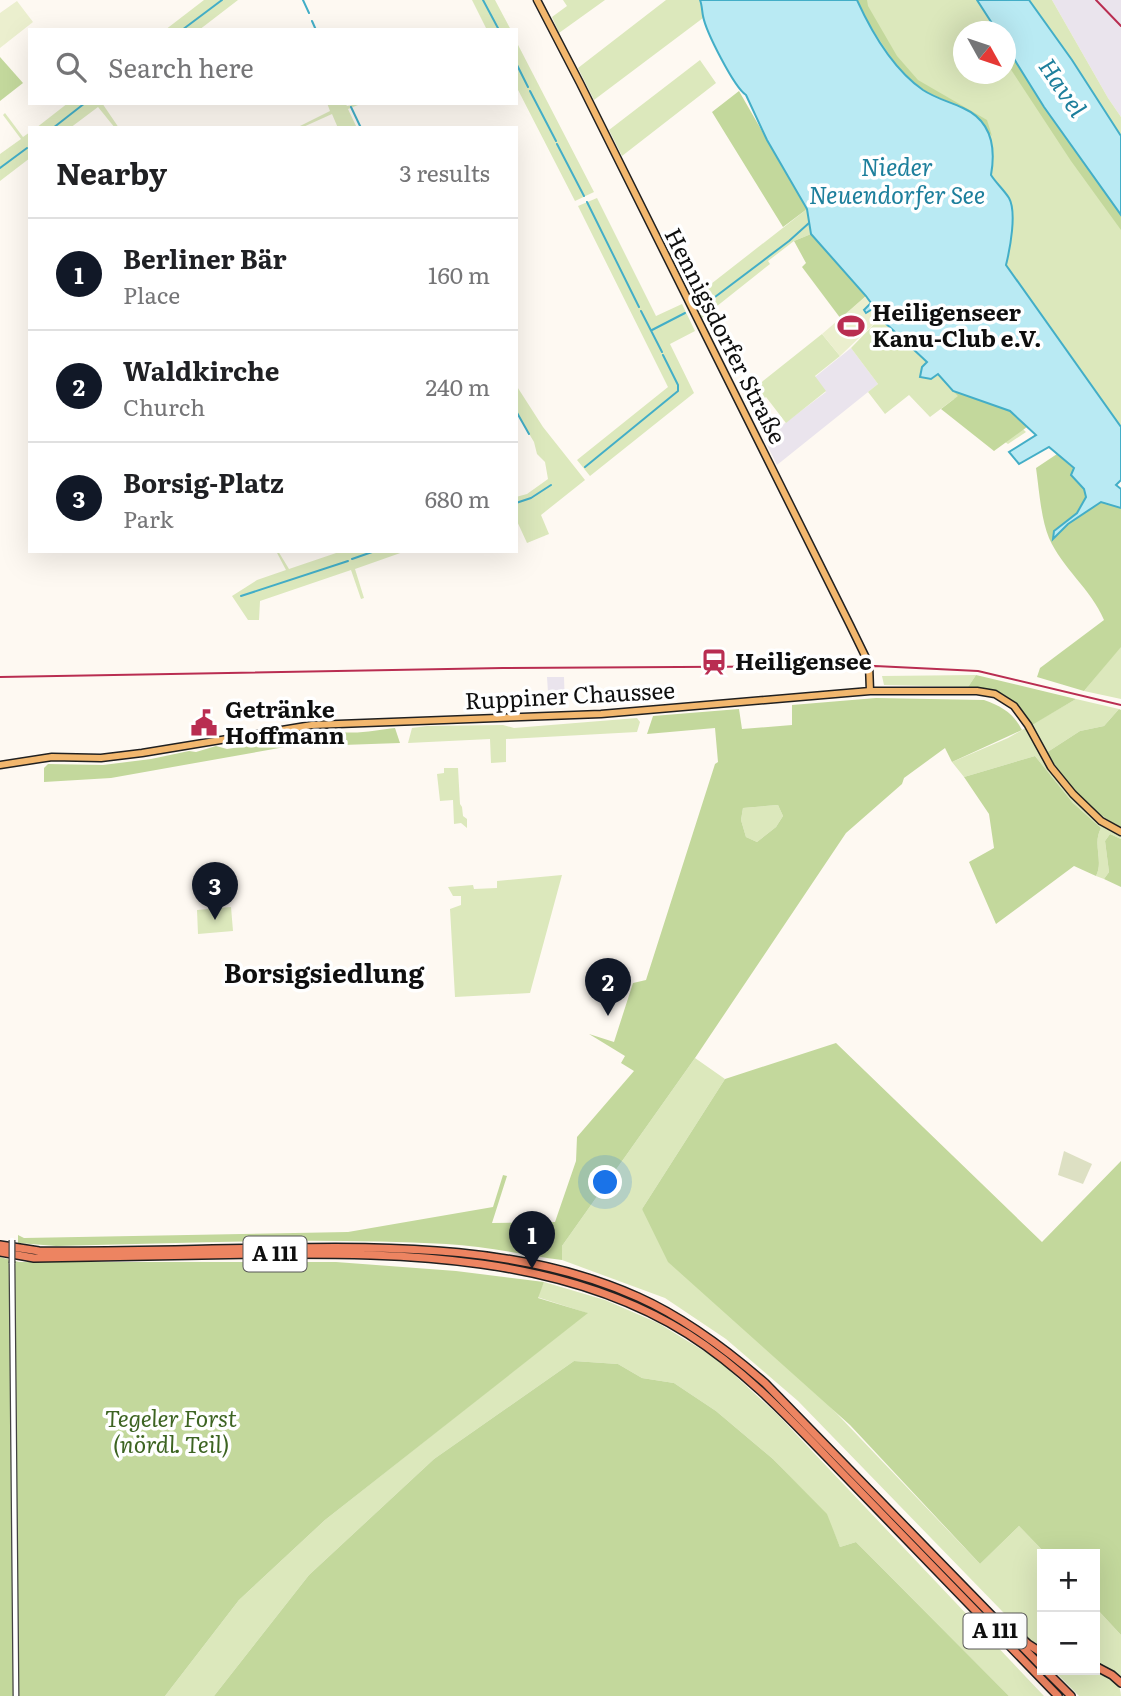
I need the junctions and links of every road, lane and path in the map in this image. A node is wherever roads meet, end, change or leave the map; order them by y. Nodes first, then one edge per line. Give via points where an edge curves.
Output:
1 (537, 0) edge
2 (870, 691) junction
3 (0, 765) edge
4 (1121, 832) edge
5 (12, 1240) dead end
6 (0, 1245) edge
7 (0, 1252) edge
8 (984, 1607) junction
9 (1037, 1650) edge
10 (1037, 1661) edge
11 (1100, 1669) edge
12 (1051, 1675) edge
13 (1121, 1683) edge
14 (16, 1696) edge
15 (1056, 1696) edge
16 (1071, 1696) edge

1 - 2 main road, Hennigsdorfer Straße via 869,664
2 - 3 main road, Ruppiner Chaussee via 601,714 312,724 105,758 52,757
2 - 4 main road, Ruppiner Chaussee via 976,691 1010,703 1073,794 1101,821
5 - 14 street, bridge
6 - 8 highway, A 111 via 57,1251 414,1250 519,1262 607,1285 688,1324 747,1367
7 - 15 highway, A 111 via 34,1258 323,1254 418,1258 542,1275 621,1300 691,1336 755,1385
8 - 9 highway
8 - 10 highway, A 111
11 - 13 highway
12 - 16 highway, A 111

